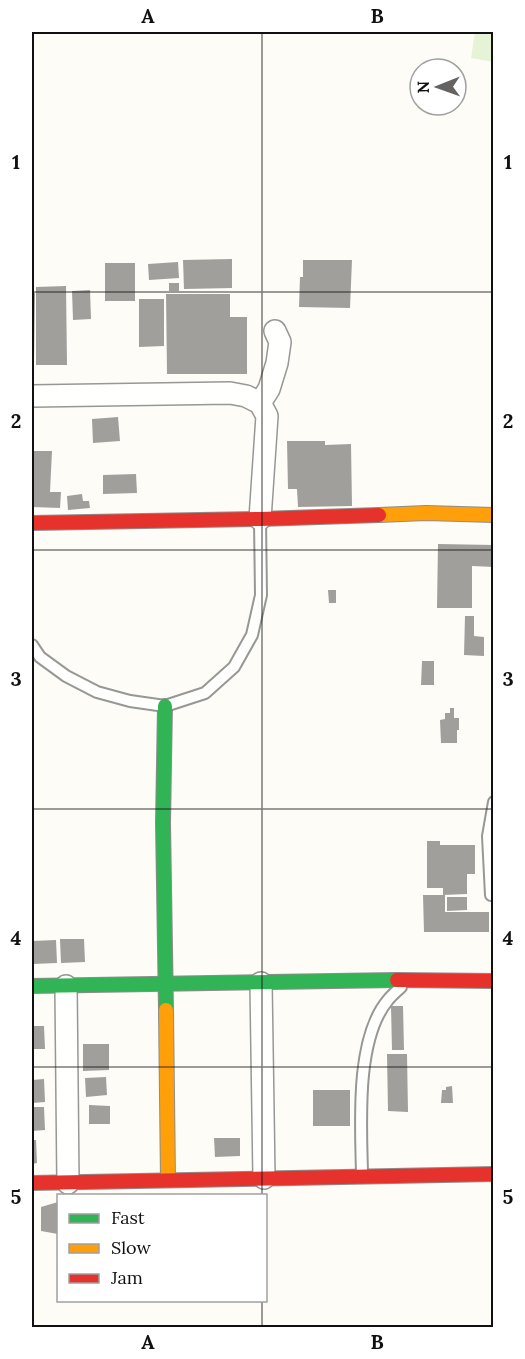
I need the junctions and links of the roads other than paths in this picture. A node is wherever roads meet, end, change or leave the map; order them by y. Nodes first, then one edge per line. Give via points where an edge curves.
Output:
1 (275, 331) dead end
2 (32, 396) edge
3 (260, 403) junction
4 (494, 515) edge
5 (260, 519) junction
6 (32, 524) edge
7 (32, 645) edge
8 (165, 706) junction
9 (494, 802) edge
10 (491, 895) dead end
11 (409, 980) junction
12 (494, 981) edge
13 (261, 983) junction
14 (166, 984) junction
15 (32, 986) edge
16 (66, 986) junction
17 (494, 1174) edge
18 (362, 1177) junction
19 (264, 1178) junction
20 (168, 1180) junction
21 (32, 1183) edge
22 (68, 1183) junction

1 - 3 street via 280,342 277,363
2 - 3 street via 230,393
3 - 5 street via 267,416
4 - 5 street via 426,513
5 - 6 street
5 - 8 lane via 261,595 252,634 234,667 205,693
7 - 8 lane via 40,657 66,676 98,692
8 - 14 street
9 - 10 lane via 488,836
11 - 12 street
11 - 13 street
11 - 18 lane via 387,1001 366,1048
13 - 14 street
13 - 19 street
14 - 16 street
14 - 20 street
15 - 16 street
16 - 22 street
17 - 18 street
18 - 19 street
19 - 20 street
20 - 22 street
21 - 22 street

